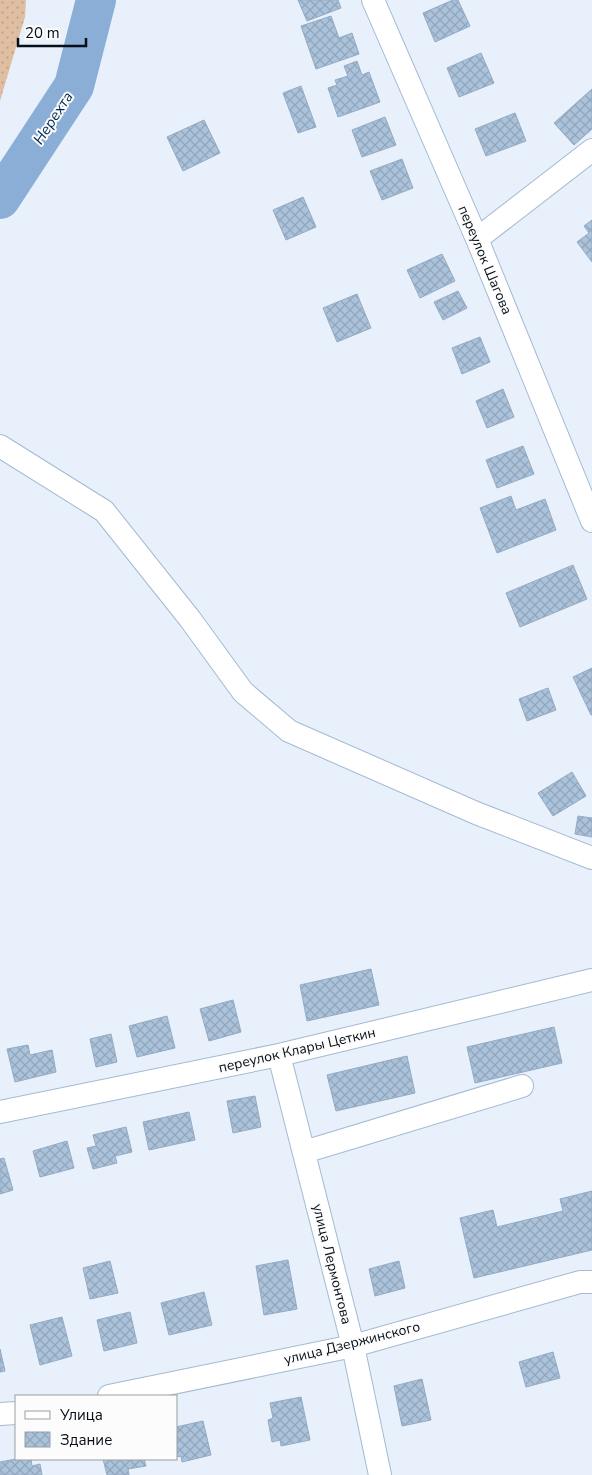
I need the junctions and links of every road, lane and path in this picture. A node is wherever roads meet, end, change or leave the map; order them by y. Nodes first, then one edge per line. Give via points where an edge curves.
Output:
1 (373, 0) edge
2 (592, 150) edge
3 (477, 239) junction
4 (0, 446) edge
5 (592, 521) edge
6 (592, 858) edge
7 (592, 980) edge
8 (279, 1055) junction
9 (522, 1086) dead end
10 (0, 1112) edge
11 (304, 1152) junction
12 (592, 1282) edge
13 (353, 1346) junction
14 (114, 1395) edge
15 (15, 1413) edge
16 (0, 1414) edge
17 (380, 1475) edge

1 - 3 street, переулок Шагова
2 - 3 street
3 - 5 street, переулок Шагова
4 - 6 street via 104,511 243,692 289,731 476,813
7 - 8 street, переулок Клары Цеткин
8 - 10 street, переулок Клары Цеткин
8 - 11 street, улица Лермонтова
9 - 11 street
11 - 13 street, улица Лермонтова
12 - 13 street, улица Дзержинского via 580,1282
13 - 14 street, улица Дзержинского
13 - 17 street, улица Лермонтова
15 - 16 street

